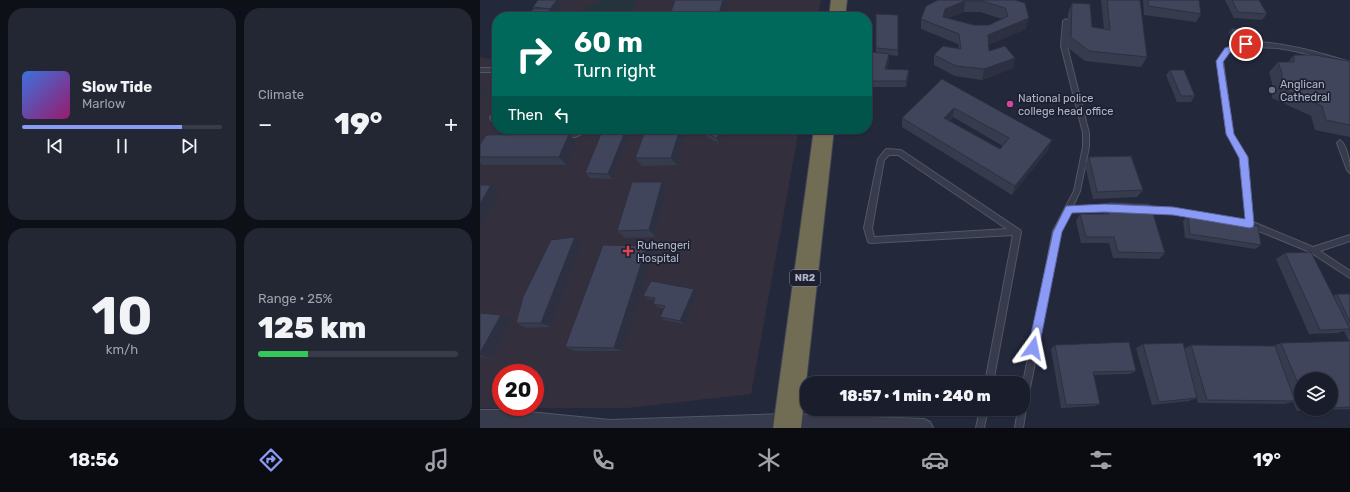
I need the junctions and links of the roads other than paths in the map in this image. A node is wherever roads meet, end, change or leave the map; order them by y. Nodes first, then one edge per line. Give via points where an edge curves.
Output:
1 (839, 0) edge
2 (838, 12) edge
3 (1066, 21) dead end
4 (1350, 64) edge
5 (480, 70) edge
6 (492, 70) edge
7 (564, 134) edge
8 (577, 134) edge
9 (823, 134) edge
10 (1340, 143) dead end
11 (1350, 170) edge
12 (1123, 208) edge
13 (1070, 209) junction
14 (1138, 209) edge
15 (1250, 224) junction
16 (1017, 232) junction
17 (1350, 238) edge
18 (1313, 250) junction
19 (1350, 275) edge
20 (990, 376) edge
21 (1028, 376) edge
22 (983, 416) edge
23 (1021, 416) edge
24 (480, 419) edge
25 (506, 423) edge
26 (787, 426) edge
27 (611, 428) edge
28 (924, 428) edge
29 (980, 428) edge
30 (1019, 428) edge

1 - 2 highway
3 - 13 lane via 1064,46 1086,133 1078,191
4 - 15 lane via 1294,49 1246,44 1228,49 1220,61 1230,134 1244,157
5 - 6 lane
7 - 8 lane
9 - 26 highway, NR2
10 - 11 lane
12 - 13 lane
13 - 21 lane via 1057,232
14 - 15 lane via 1173,211
15 - 18 lane
16 - 16 lane via 871,240 868,228 880,159 887,152 899,152
16 - 20 lane
17 - 18 lane
18 - 19 lane
22 - 29 lane
23 - 30 lane
24 - 25 street
25 - 27 street
26 - 27 street
26 - 28 street

